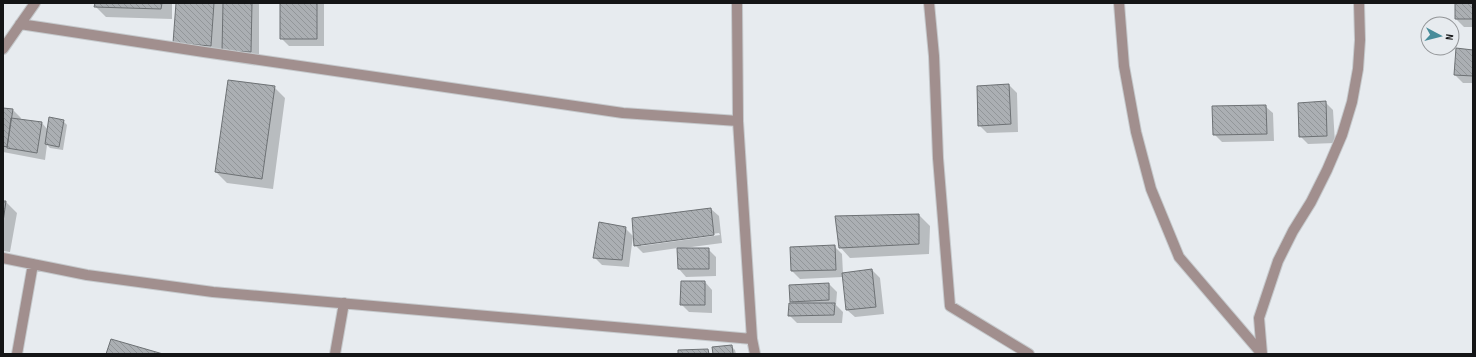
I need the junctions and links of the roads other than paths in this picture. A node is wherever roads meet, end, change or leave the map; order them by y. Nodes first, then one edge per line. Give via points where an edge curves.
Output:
1 (34, 3) edge
2 (737, 3) edge
3 (929, 3) edge
4 (1119, 3) edge
5 (1359, 3) edge
6 (20, 24) junction
7 (3, 49) edge
8 (738, 121) junction
9 (3, 258) edge
10 (33, 264) junction
11 (344, 303) junction
12 (752, 339) junction
13 (17, 354) edge
14 (335, 354) edge
15 (755, 354) edge
16 (1029, 354) edge
17 (1262, 354) edge

1 - 6 street
2 - 8 street
3 - 16 street via 950,306
4 - 17 street via 1124,66 1136,132 1151,189 1179,257
5 - 17 street via 1359,62 1352,102 1342,135 1327,170 1278,261 1259,318
6 - 7 street
6 - 8 street via 622,113
8 - 12 street
9 - 10 street
10 - 11 street via 141,283
10 - 13 street
11 - 12 street
11 - 14 street
12 - 15 street

